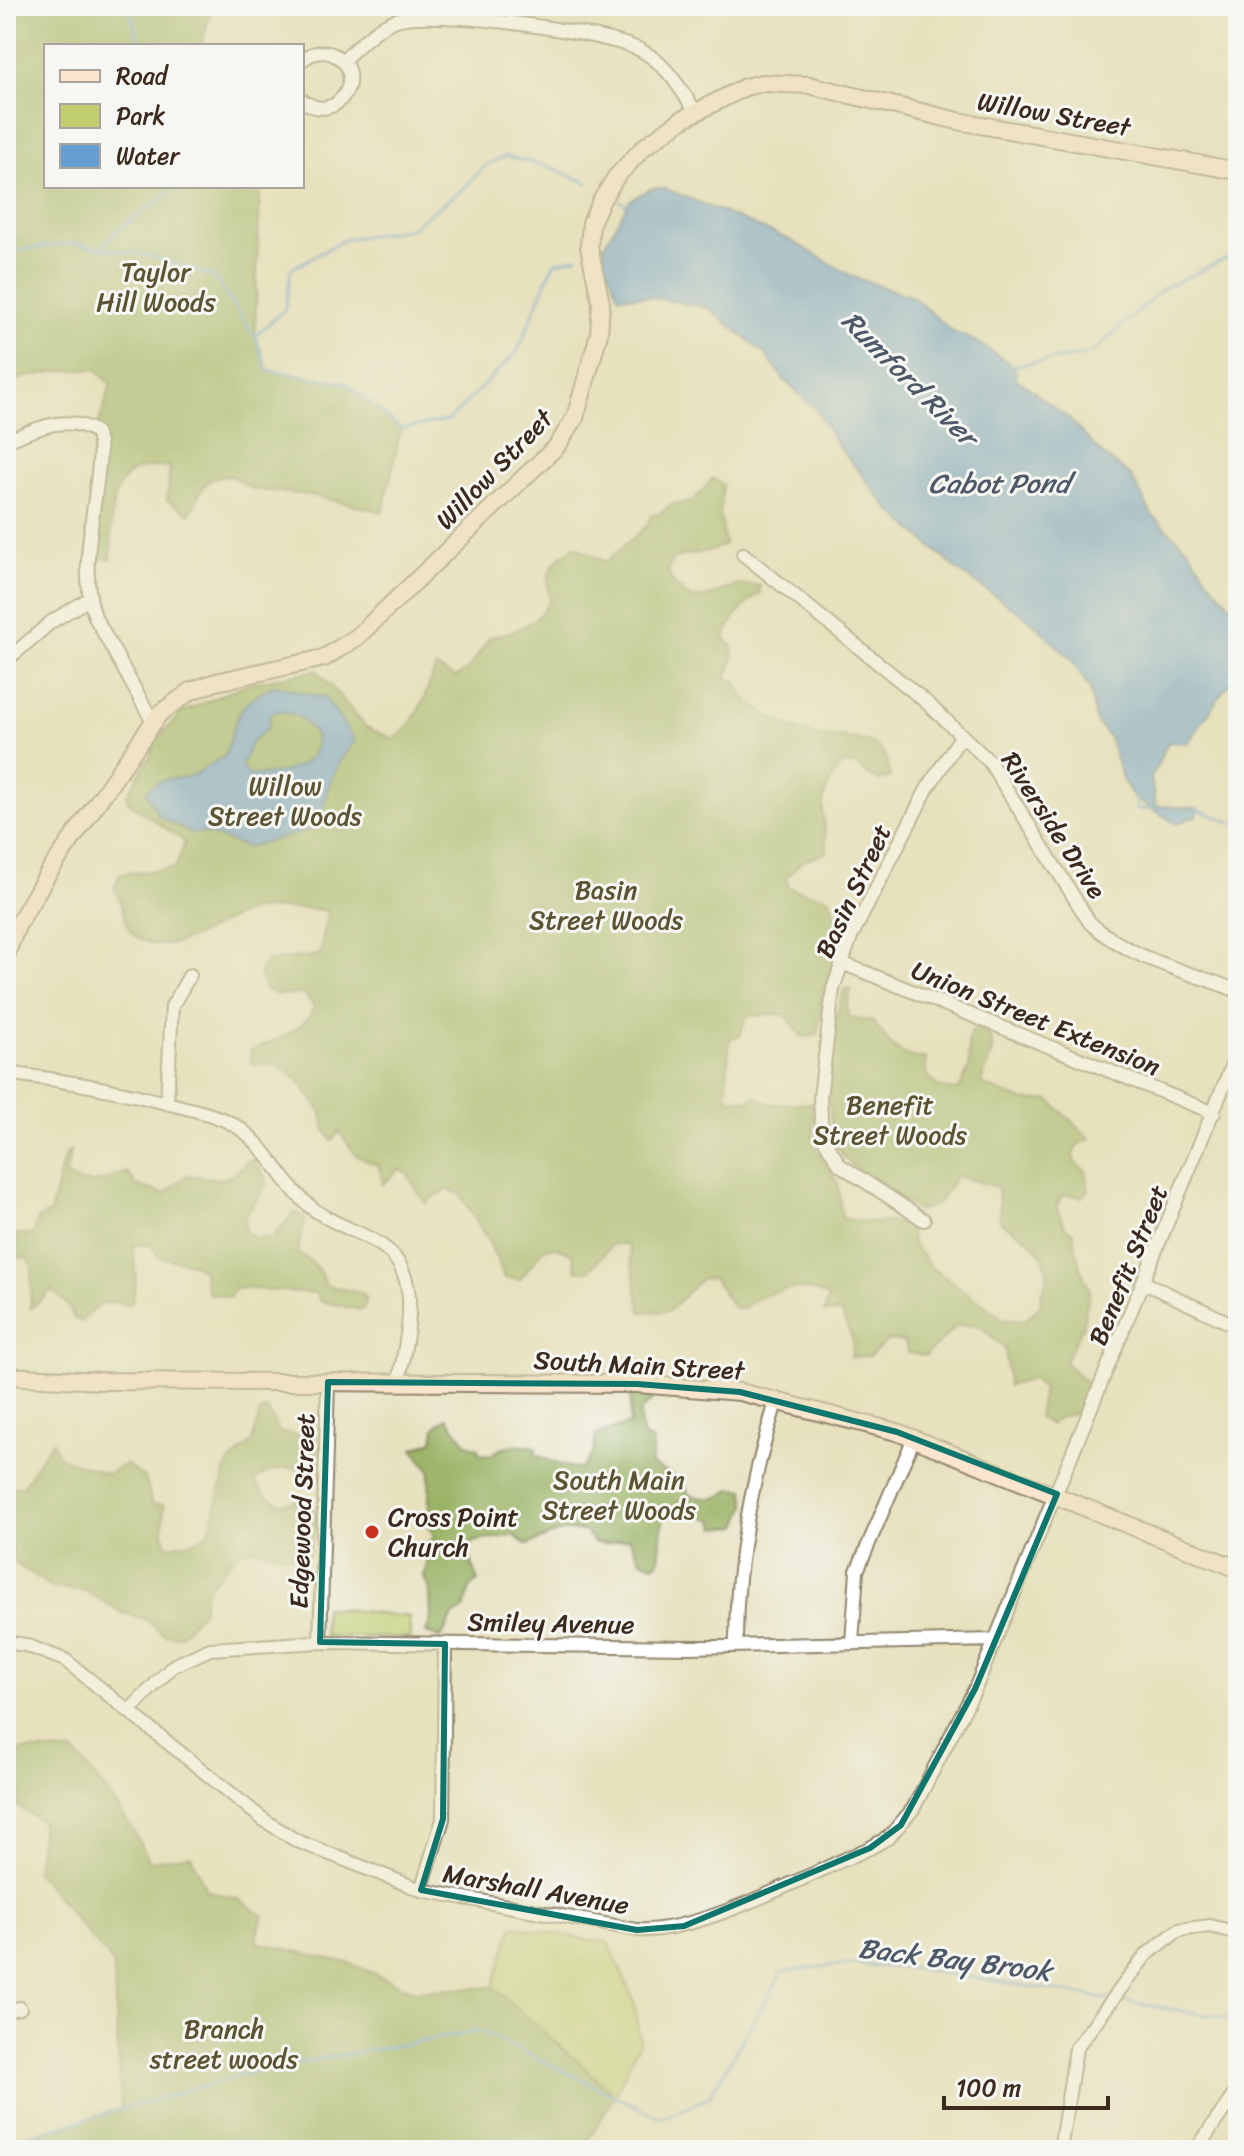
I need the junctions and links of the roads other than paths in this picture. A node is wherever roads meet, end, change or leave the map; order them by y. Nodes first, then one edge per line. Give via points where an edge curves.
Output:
1 (304, 59) edge
2 (342, 61) junction
3 (304, 101) edge
4 (696, 112) junction
5 (1238, 171) edge
6 (6, 441) edge
7 (743, 554) dead end
8 (89, 599) junction
9 (6, 661) edge
10 (153, 722) junction
11 (962, 735) junction
12 (6, 955) edge
13 (842, 963) junction
14 (190, 975) dead end
15 (1238, 991) edge
16 (1238, 1051) edge
17 (6, 1073) edge
18 (167, 1103) junction
19 (1214, 1113) junction
20 (924, 1220) dead end
21 (1143, 1282) junction
22 (1238, 1327) edge
23 (6, 1376) edge
24 (328, 1382) junction
25 (399, 1382) junction
26 (777, 1399) junction
27 (914, 1438) junction
28 (1057, 1494) junction
29 (1238, 1569) edge
30 (995, 1640) junction
31 (6, 1642) edge
32 (320, 1642) junction
33 (852, 1643) junction
34 (445, 1644) junction
35 (736, 1646) junction
36 (130, 1710) junction
37 (421, 1890) junction
38 (1238, 1933) edge
39 (20, 2008) dead end
40 (6, 2011) edge
41 (1238, 2089) edge
42 (1060, 2150) edge
43 (1196, 2150) edge

1 - 2 street via 322,52
2 - 3 street via 349,82 340,101 319,108
2 - 4 street via 392,21 423,15 485,21 632,45 662,65
4 - 5 street, Willow Street via 745,87 792,83 947,119
4 - 10 street, Willow Street via 629,162 595,212 589,247 601,303 599,334 578,409 557,446 357,637 324,658 191,691
6 - 8 street via 59,422 96,432
7 - 11 street, Riverside Drive
8 - 9 street via 51,622
8 - 10 street
10 - 12 street, Willow Street via 47,875
11 - 13 street, Basin Street via 927,789
11 - 15 street, Riverside Drive via 989,761 1090,923 1112,942
13 - 19 street, Union Street Extension
13 - 20 street, Basin Street via 829,1016 820,1098 822,1136 840,1165
14 - 18 street via 172,1006
16 - 19 street, Benefit Street
17 - 18 street via 112,1088
18 - 25 street via 239,1128 313,1209 391,1252 401,1263 409,1295
19 - 21 street, Benefit Street
21 - 22 street
21 - 28 street, Benefit Street
23 - 24 street, South Main Street
24 - 25 street, South Main Street
24 - 32 street, Edgewood Street
25 - 26 street, South Main Street via 637,1384
26 - 27 street, South Main Street
26 - 35 street via 744,1533
27 - 28 street, South Main Street
27 - 33 street via 857,1571
28 - 29 street, South Main Street
28 - 30 street, Benefit Street
30 - 33 street, Smiley Avenue
30 - 37 street, Marshall Avenue via 913,1809 889,1837 870,1848 668,1930 618,1927
31 - 36 street, Marshall Avenue via 65,1660
32 - 34 street, Smiley Avenue
32 - 36 street, Smiley Avenue via 210,1649 173,1666
33 - 35 street, Smiley Avenue
34 - 35 street, Smiley Avenue
34 - 37 street via 443,1819
36 - 37 street, Marshall Avenue via 280,1831
38 - 42 street via 1210,1926 1179,1930 1146,1955 1076,2048
39 - 40 street
41 - 43 street

